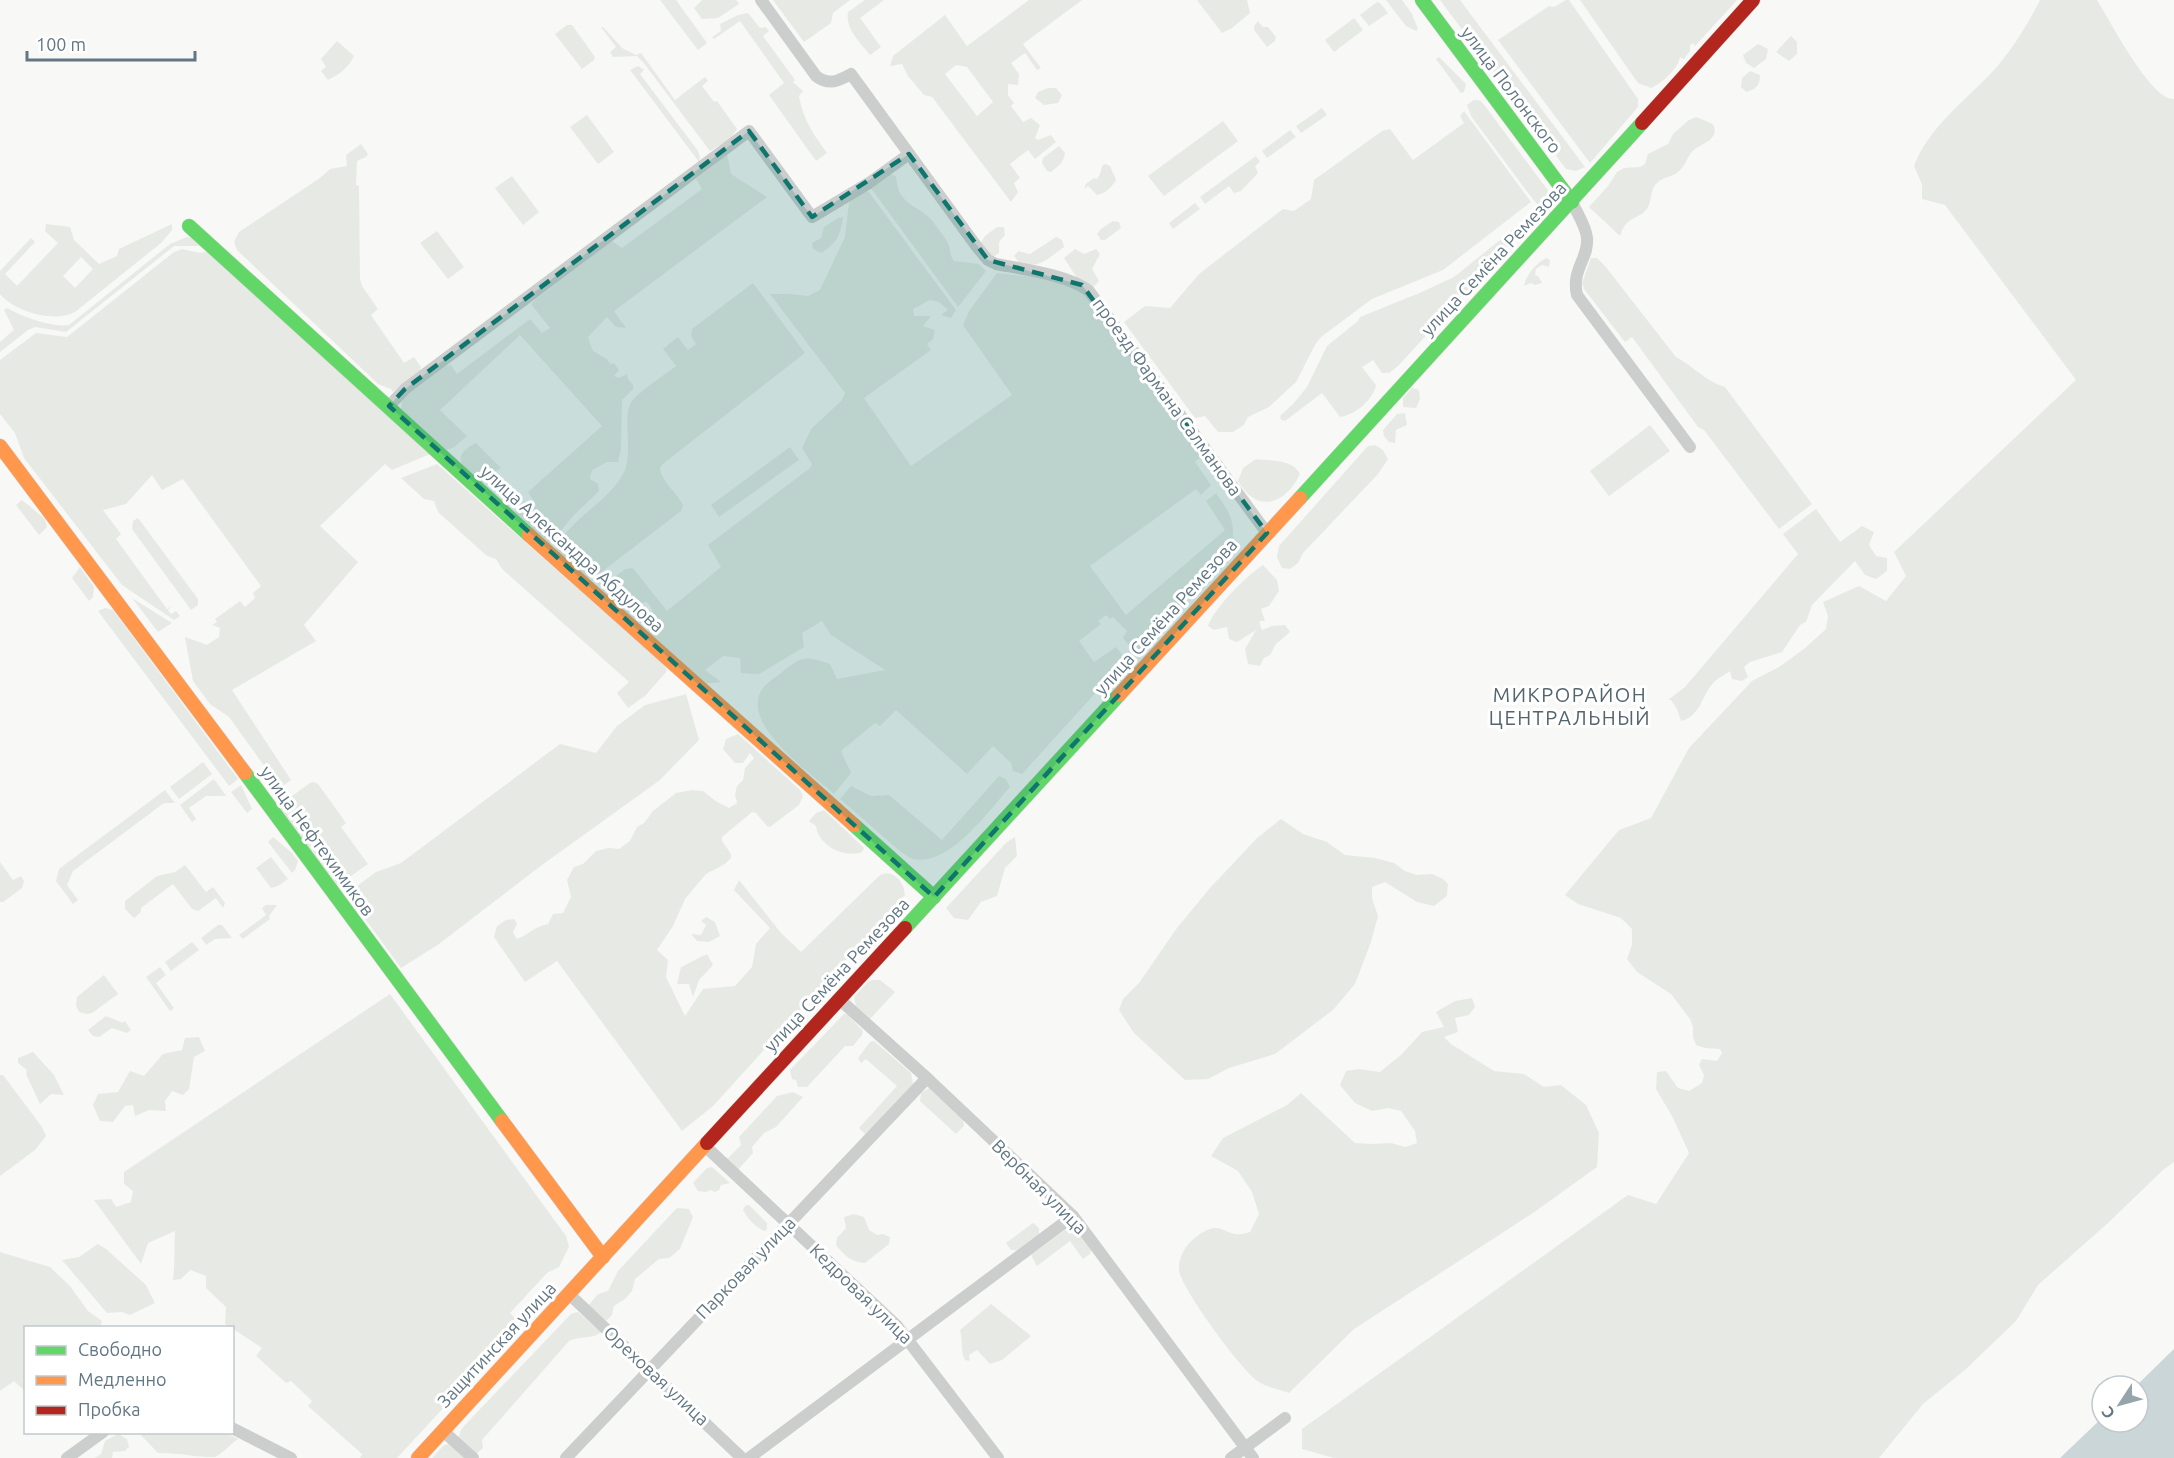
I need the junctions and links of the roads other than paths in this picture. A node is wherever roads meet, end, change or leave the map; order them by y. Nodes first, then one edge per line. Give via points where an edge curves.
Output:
1 (761, 0) edge
2 (1422, 0) edge
3 (1753, 0) edge
4 (909, 154) junction
5 (1604, 166) junction
6 (1552, 175) junction
7 (1572, 202) junction
8 (189, 225) dead end
9 (1550, 226) junction
10 (389, 406) junction
11 (0, 446) edge
12 (1690, 447) dead end
13 (1267, 533) junction
14 (934, 897) junction
15 (839, 999) junction
16 (927, 1078) junction
17 (705, 1146) junction
18 (1073, 1216) junction
19 (788, 1224) junction
20 (603, 1257) junction
21 (568, 1294) junction
22 (909, 1339) junction
23 (650, 1370) junction
24 (1285, 1418) dead end
25 (234, 1429) edge
26 (443, 1431) junction
27 (100, 1434) edge
28 (1245, 1447) junction
29 (67, 1458) edge
30 (291, 1458) edge
31 (418, 1458) edge
32 (473, 1458) edge
33 (566, 1458) edge
34 (742, 1458) edge
35 (749, 1458) edge
36 (998, 1458) edge
37 (1231, 1458) edge
38 (1253, 1458) edge

1 - 4 street, проезд Фармана Салманова via 822,81 834,82 851,74
2 - 6 main road, улица Полонского
3 - 5 main road, улица Семёна Ремезова
4 - 10 street via 812,218 749,131 405,389
4 - 13 street, проезд Фармана Салманова via 988,260 1070,281 1089,291
5 - 6 main road via 1577,182
5 - 7 main road, улица Семёна Ремезова
6 - 7 main road, улица Полонского
6 - 9 main road via 1559,197
7 - 9 main road, улица Семёна Ремезова
7 - 12 street via 1588,242 1574,282 1577,295
8 - 10 main road, улица Александра Абдулова
9 - 13 main road, улица Семёна Ремезова
10 - 14 main road, улица Александра Абдулова
11 - 20 main road, улица Нефтехимиков
13 - 14 main road, улица Семёна Ремезова
14 - 15 main road, улица Семёна Ремезова
15 - 16 street, Вербная улица
15 - 17 main road, улица Семёна Ремезова
16 - 18 street, Вербная улица
16 - 19 street, Парковая улица
17 - 19 street, Кедровая улица
17 - 20 main road, улица Семёна Ремезова
18 - 22 street
18 - 28 street, Вербная улица
19 - 22 street, Кедровая улица
19 - 23 street, Парковая улица
20 - 21 main road, Защитинская улица
21 - 23 street, Ореховая улица
21 - 26 main road, Защитинская улица
22 - 35 street
22 - 36 street, Кедровая улица
23 - 33 street, Парковая улица
23 - 34 street, Ореховая улица
24 - 28 street
25 - 30 street
26 - 31 main road, Защитинская улица
26 - 32 street
27 - 29 street
28 - 37 street
28 - 38 street, Вербная улица

